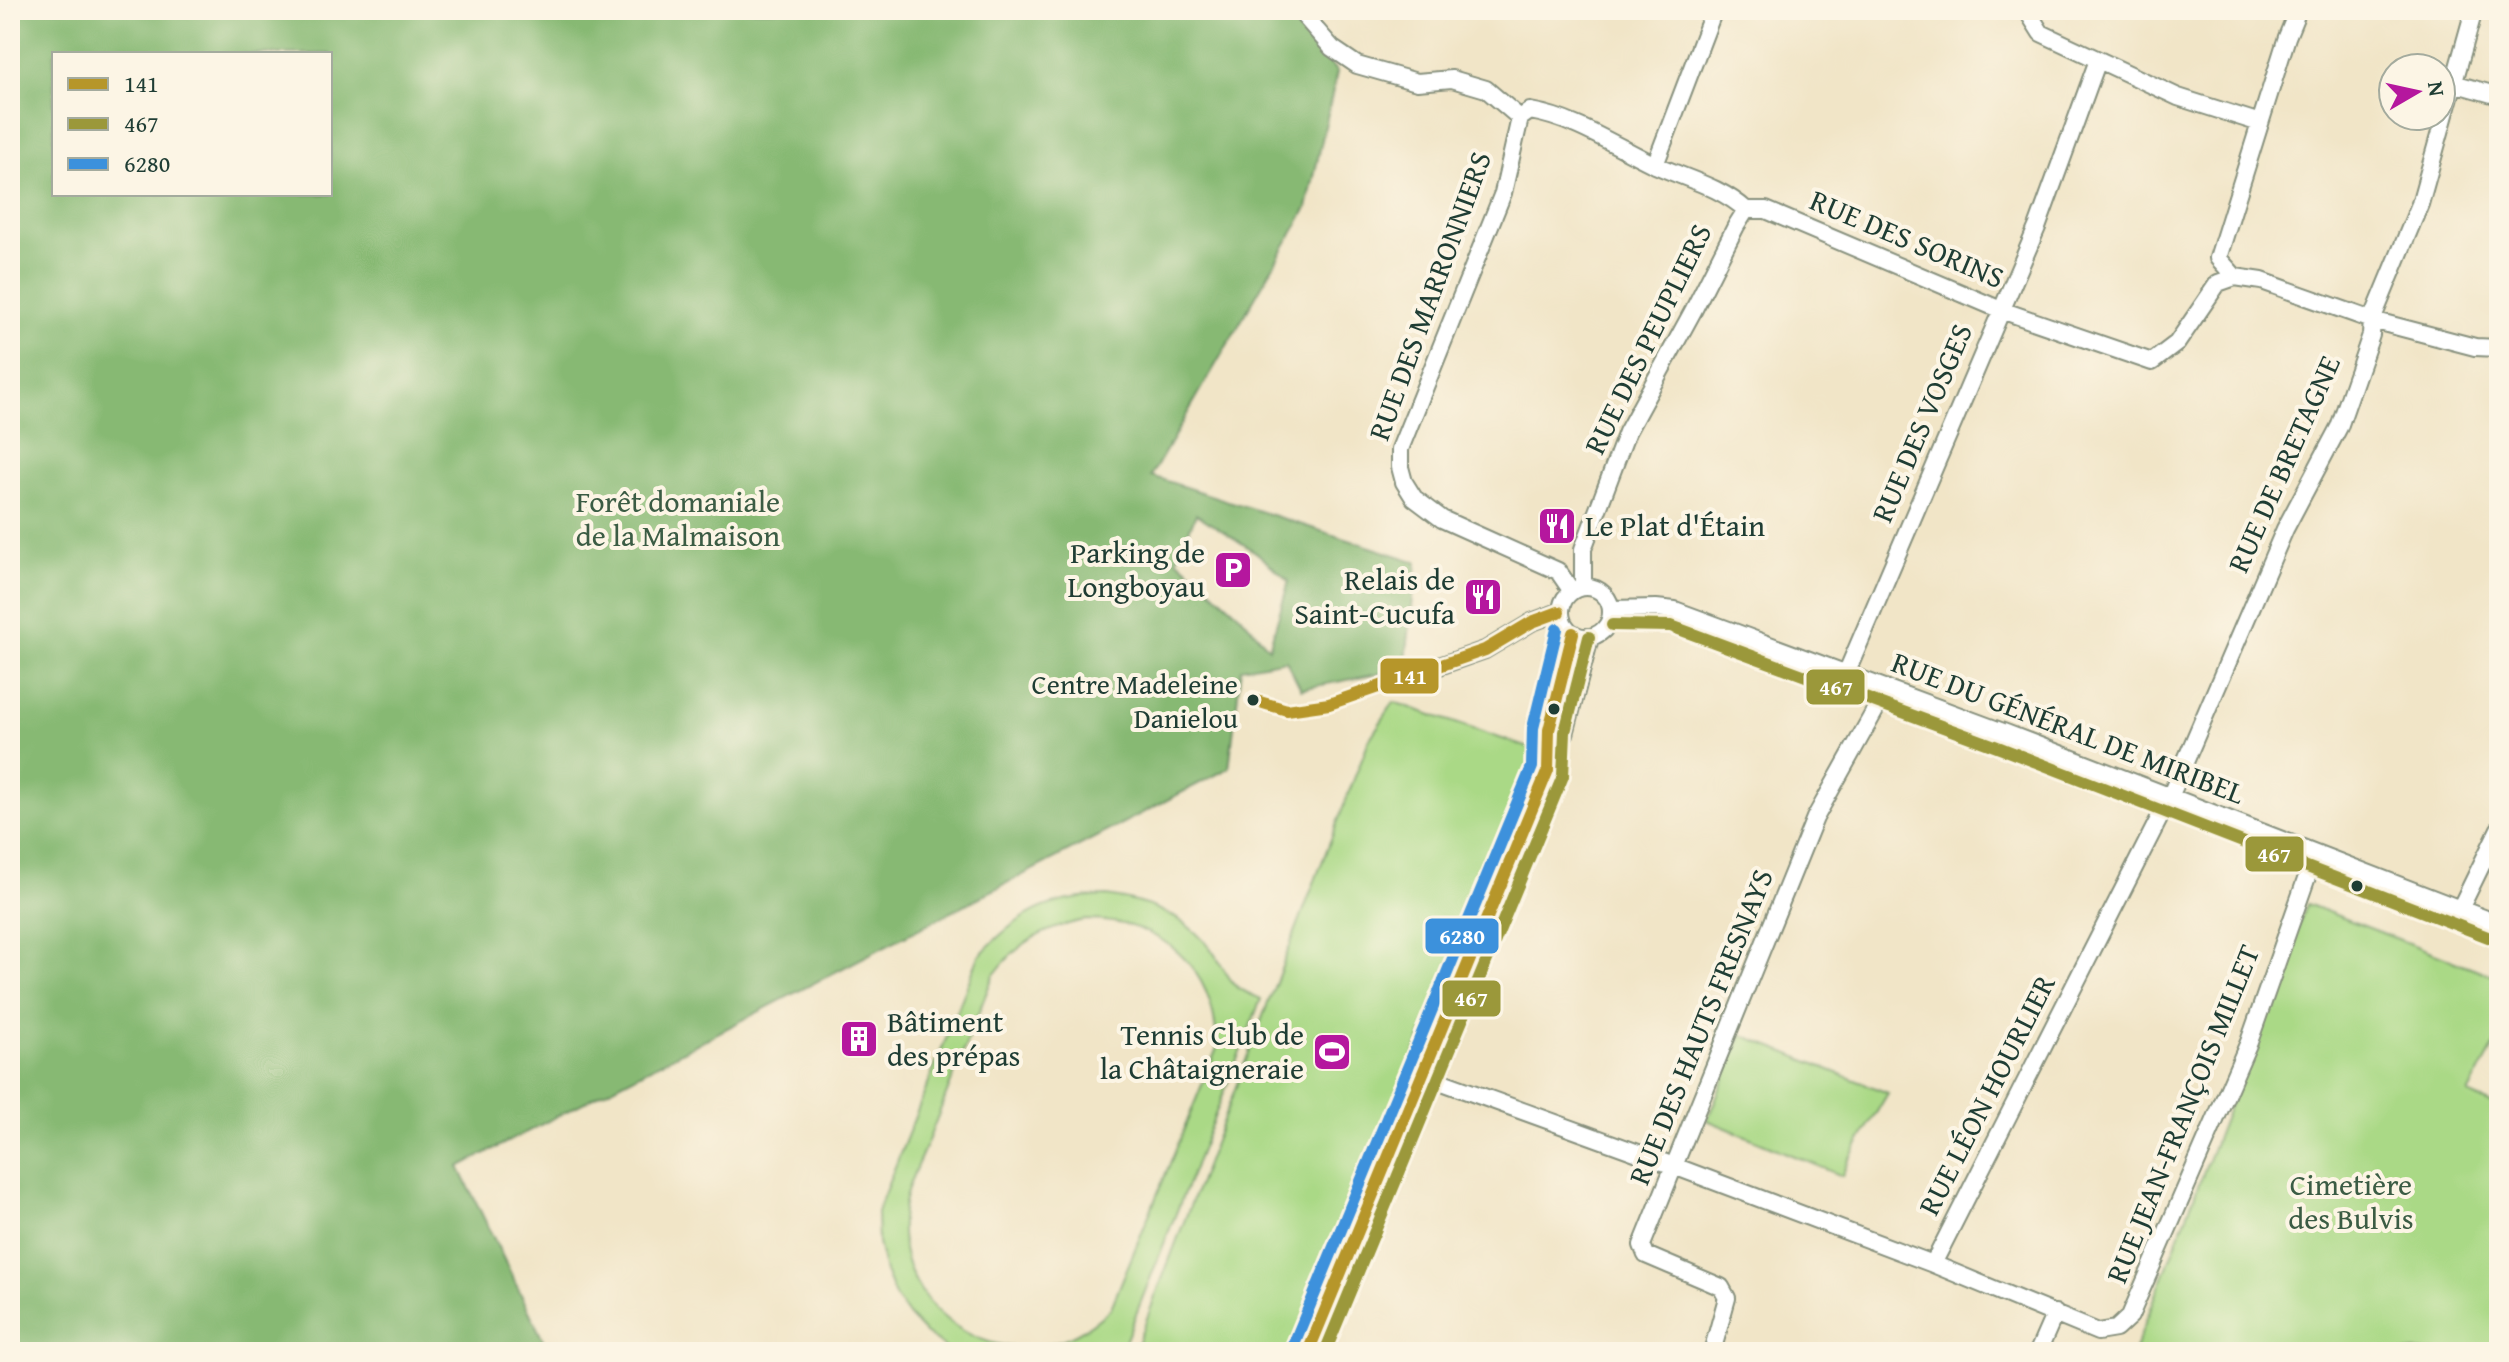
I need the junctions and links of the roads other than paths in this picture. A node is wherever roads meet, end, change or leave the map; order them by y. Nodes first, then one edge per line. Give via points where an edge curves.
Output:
1 (1299, 10) edge
2 (1714, 10) edge
3 (2034, 10) edge
4 (2298, 10) edge
5 (2474, 10) edge
6 (2098, 60) junction
7 (2457, 69) edge
8 (2457, 84) edge
9 (2499, 96) edge
10 (1520, 118) junction
11 (2260, 123) junction
12 (2440, 132) edge
13 (1655, 165) junction
14 (1746, 210) junction
15 (2235, 277) junction
16 (2001, 310) junction
17 (2372, 320) junction
18 (2499, 348) edge
19 (1577, 588) junction
20 (1612, 609) junction
21 (1559, 612) junction
22 (1573, 633) junction
23 (1590, 638) junction
24 (1846, 674) junction
25 (1385, 685) dead end
26 (1887, 689) junction
27 (1548, 770) junction
28 (2170, 797) junction
29 (2499, 829) edge
30 (2315, 854) junction
31 (2460, 909) junction
32 (2499, 924) edge
33 (1423, 1075) junction
34 (1674, 1166) junction
35 (1933, 1264) junction
36 (2055, 1313) junction
37 (1308, 1352) edge
38 (1712, 1352) edge
39 (2038, 1352) edge

1 - 10 street via 1332,48 1357,65 1417,82 1452,79 1486,89
2 - 13 street
3 - 6 street via 2031,17 2041,33
4 - 11 street
5 - 7 street, RUE DE BRETAGNE
6 - 11 street via 2178,97
6 - 16 street, RUE DES VOSGES
8 - 9 street
10 - 13 street, RUE DES SORINS via 1530,111 1552,115
10 - 19 street, RUE DES MARRONNIERS via 1503,193 1400,449 1400,467 1414,498 1442,519 1558,571
11 - 15 street via 2218,258
12 - 17 street, RUE DE BRETAGNE via 2420,204
13 - 14 street, RUE DES SORINS via 1730,196
14 - 16 street, RUE DES SORINS via 1766,210
14 - 19 street, RUE DES PEUPLIERS via 1627,432 1583,549
15 - 16 street, RUE DES SORINS via 2218,283 2177,343 2152,362
15 - 17 street via 2262,281
16 - 24 street, RUE DES VOSGES
17 - 18 street via 2475,347
17 - 28 street, RUE DE BRETAGNE via 2339,427 2285,529
19 - 20 street via 1596,588
19 - 21 street via 1562,599
20 - 23 street via 1609,623
20 - 24 street, RUE DU GÉNÉRAL DE MIRIBEL via 1675,610
21 - 22 street
21 - 25 street via 1485,650
22 - 23 street
22 - 27 street via 1549,730
23 - 27 street via 1565,734
24 - 26 street, RUE DU GÉNÉRAL DE MIRIBEL
26 - 28 street, RUE DU GÉNÉRAL DE MIRIBEL
26 - 34 street, RUE DES HAUTS FRESNAYS via 1815,818
27 - 33 street
28 - 30 street, RUE DU GÉNÉRAL DE MIRIBEL
28 - 35 street, RUE LÉON HOURLIER
29 - 31 street
30 - 31 street, RUE DU GÉNÉRAL DE MIRIBEL
30 - 36 street, RUE JEAN-FRANÇOIS MILLET via 2249,1042 2130,1316 2116,1329 2098,1332
31 - 32 street, RUE DU GÉNÉRAL DE MIRIBEL
33 - 34 street
33 - 37 street
34 - 35 street
34 - 38 street, RUE DES HAUTS FRESNAYS via 1642,1245 1646,1255 1721,1287 1727,1298
35 - 36 street, RUE LÉON HOURLIER
36 - 39 street

